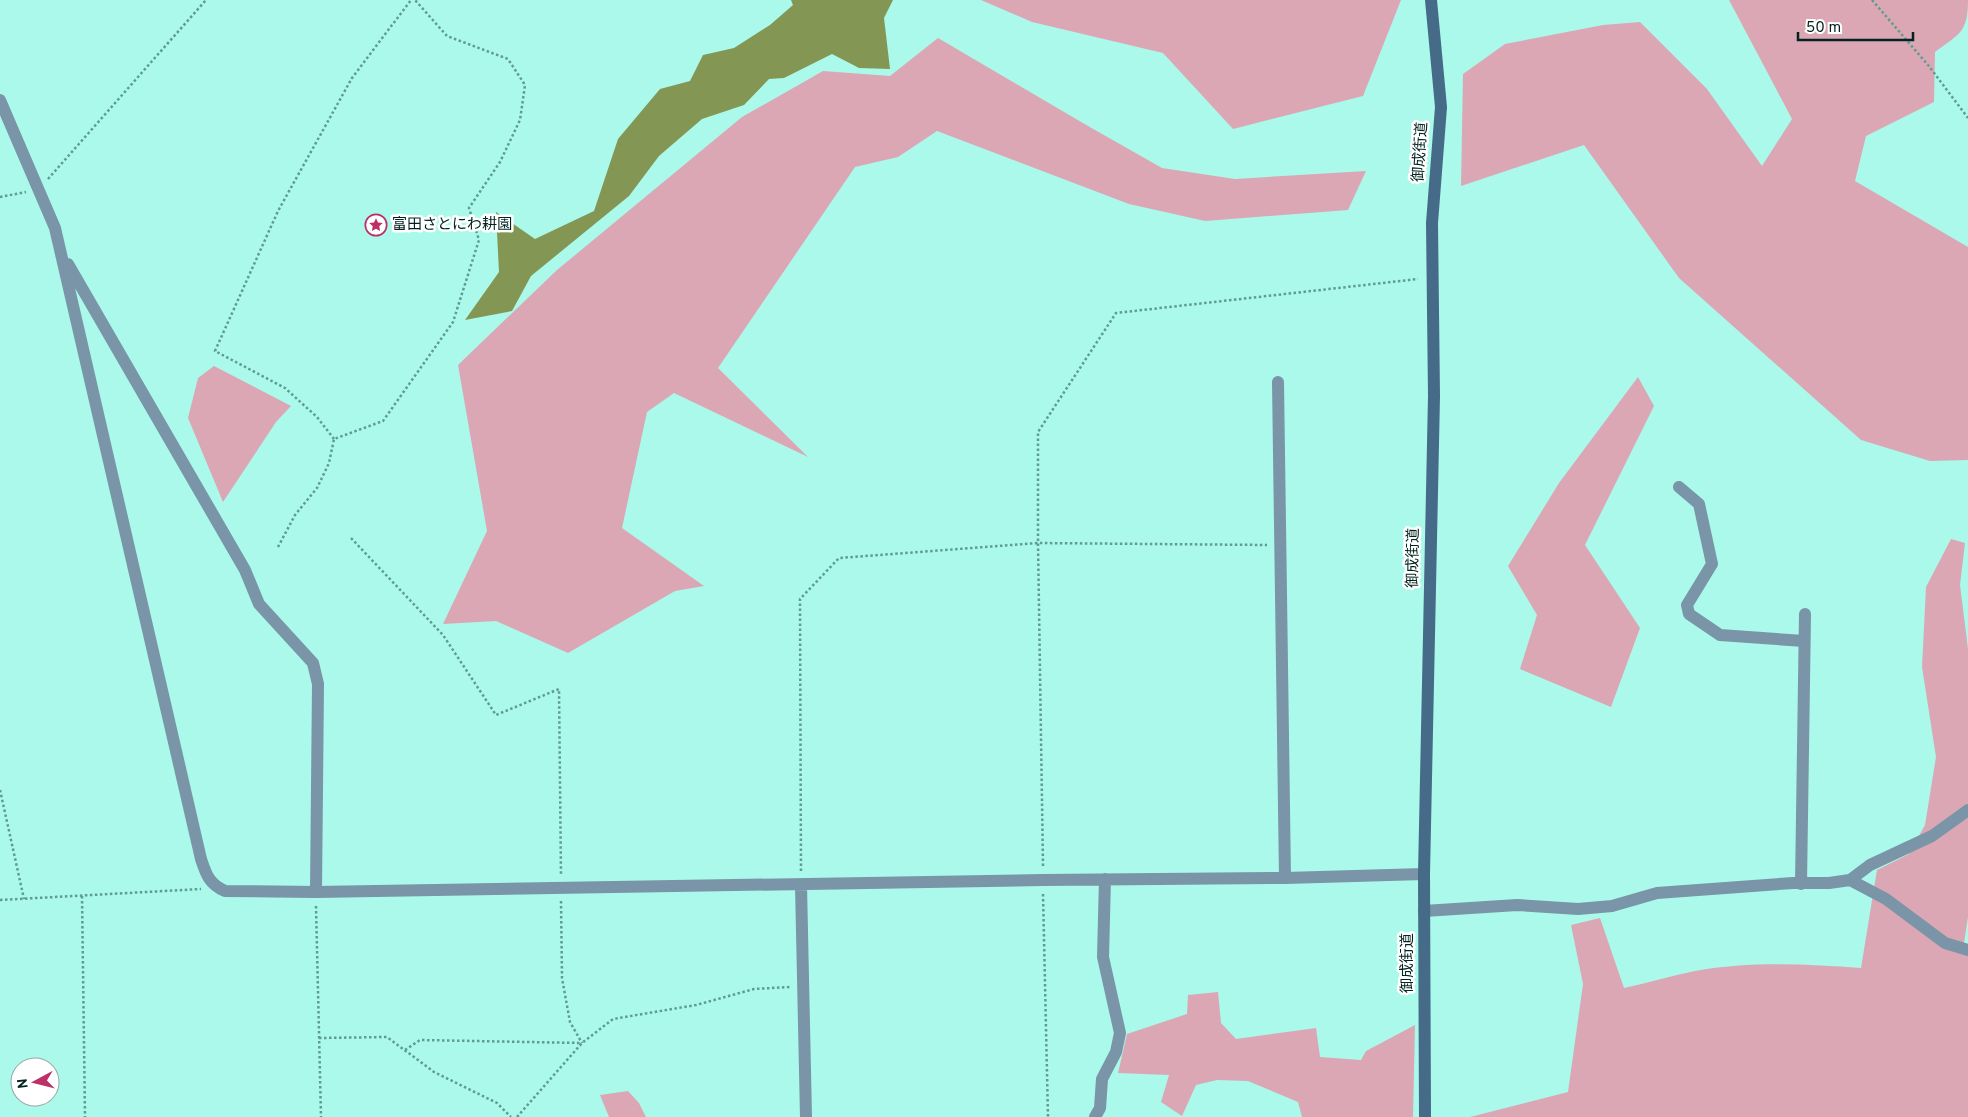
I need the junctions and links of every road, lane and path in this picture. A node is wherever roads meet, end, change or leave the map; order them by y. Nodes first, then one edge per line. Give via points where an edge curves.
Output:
1 (206, 0) edge
2 (413, 0) edge
3 (1432, 0) edge
4 (1872, 0) edge
5 (0, 100) edge
6 (1968, 118) edge
7 (39, 190) junction
8 (0, 197) edge
9 (61, 251) junction
10 (1432, 277) junction
11 (1278, 382) dead end
12 (334, 438) junction
13 (1679, 487) dead end
14 (351, 538) dead end
15 (1038, 543) junction
16 (1280, 545) junction
17 (278, 547) dead end
18 (1805, 614) dead end
19 (1804, 641) junction
20 (0, 790) edge
21 (1968, 810) edge
22 (1424, 874) junction
23 (1285, 878) junction
24 (1104, 879) junction
25 (1043, 880) junction
26 (1850, 880) junction
27 (210, 882) junction
28 (1801, 884) junction
29 (801, 885) junction
30 (561, 888) junction
31 (316, 892) junction
32 (82, 896) junction
33 (24, 899) junction
34 (0, 900) edge
35 (1424, 911) junction
36 (1968, 950) edge
37 (802, 987) junction
38 (319, 1038) junction
39 (582, 1043) junction
40 (405, 1050) junction
41 (85, 1117) edge
42 (321, 1117) edge
43 (511, 1117) edge
44 (516, 1117) edge
45 (806, 1117) edge
46 (1048, 1117) edge
47 (1095, 1117) edge
48 (1425, 1117) edge

1 - 7 path
2 - 12 path via 347,87 278,211 216,351 285,388
2 - 12 path via 447,36 508,59 525,85 520,120 500,162 469,208 479,240 453,322 383,421
3 - 10 street, 御成街道 via 1441,107 1432,223
4 - 6 path
5 - 7 street
7 - 8 path
7 - 9 street
9 - 27 street via 201,859
9 - 31 street via 240,562 259,604 313,663 318,684
10 - 15 path via 1116,313 1038,432
10 - 22 street, 御成街道 via 1434,396
11 - 16 street
12 - 17 path via 329,463 317,488 295,515
13 - 19 street via 1699,504 1712,564 1687,605 1689,614 1720,636
14 - 30 path via 443,635 496,715 559,689
15 - 16 path
15 - 25 path
15 - 29 path via 839,558 800,599
16 - 23 street
18 - 19 street
19 - 28 street
20 - 33 path
21 - 26 street via 1932,836 1870,865
22 - 23 street
22 - 35 street, 御成街道
23 - 24 street
24 - 25 street
24 - 47 street via 1103,957 1120,1033 1116,1052 1102,1079 1100,1108
25 - 29 street
25 - 46 path
26 - 28 street
26 - 36 street via 1886,899 1944,943
27 - 31 street via 225,891
27 - 32 path via 200,890
28 - 35 street via 1657,893 1612,906 1578,909 1517,905
29 - 30 street
29 - 37 street
30 - 31 street
30 - 39 path via 562,978 570,1022
31 - 38 path
32 - 33 path
32 - 41 path
33 - 34 path
35 - 48 street, 御成街道
37 - 39 path via 754,989 696,1005 613,1019
37 - 45 street
38 - 40 path via 388,1037
38 - 42 path
39 - 40 path via 420,1040
39 - 44 path
40 - 43 path via 434,1072 497,1103

